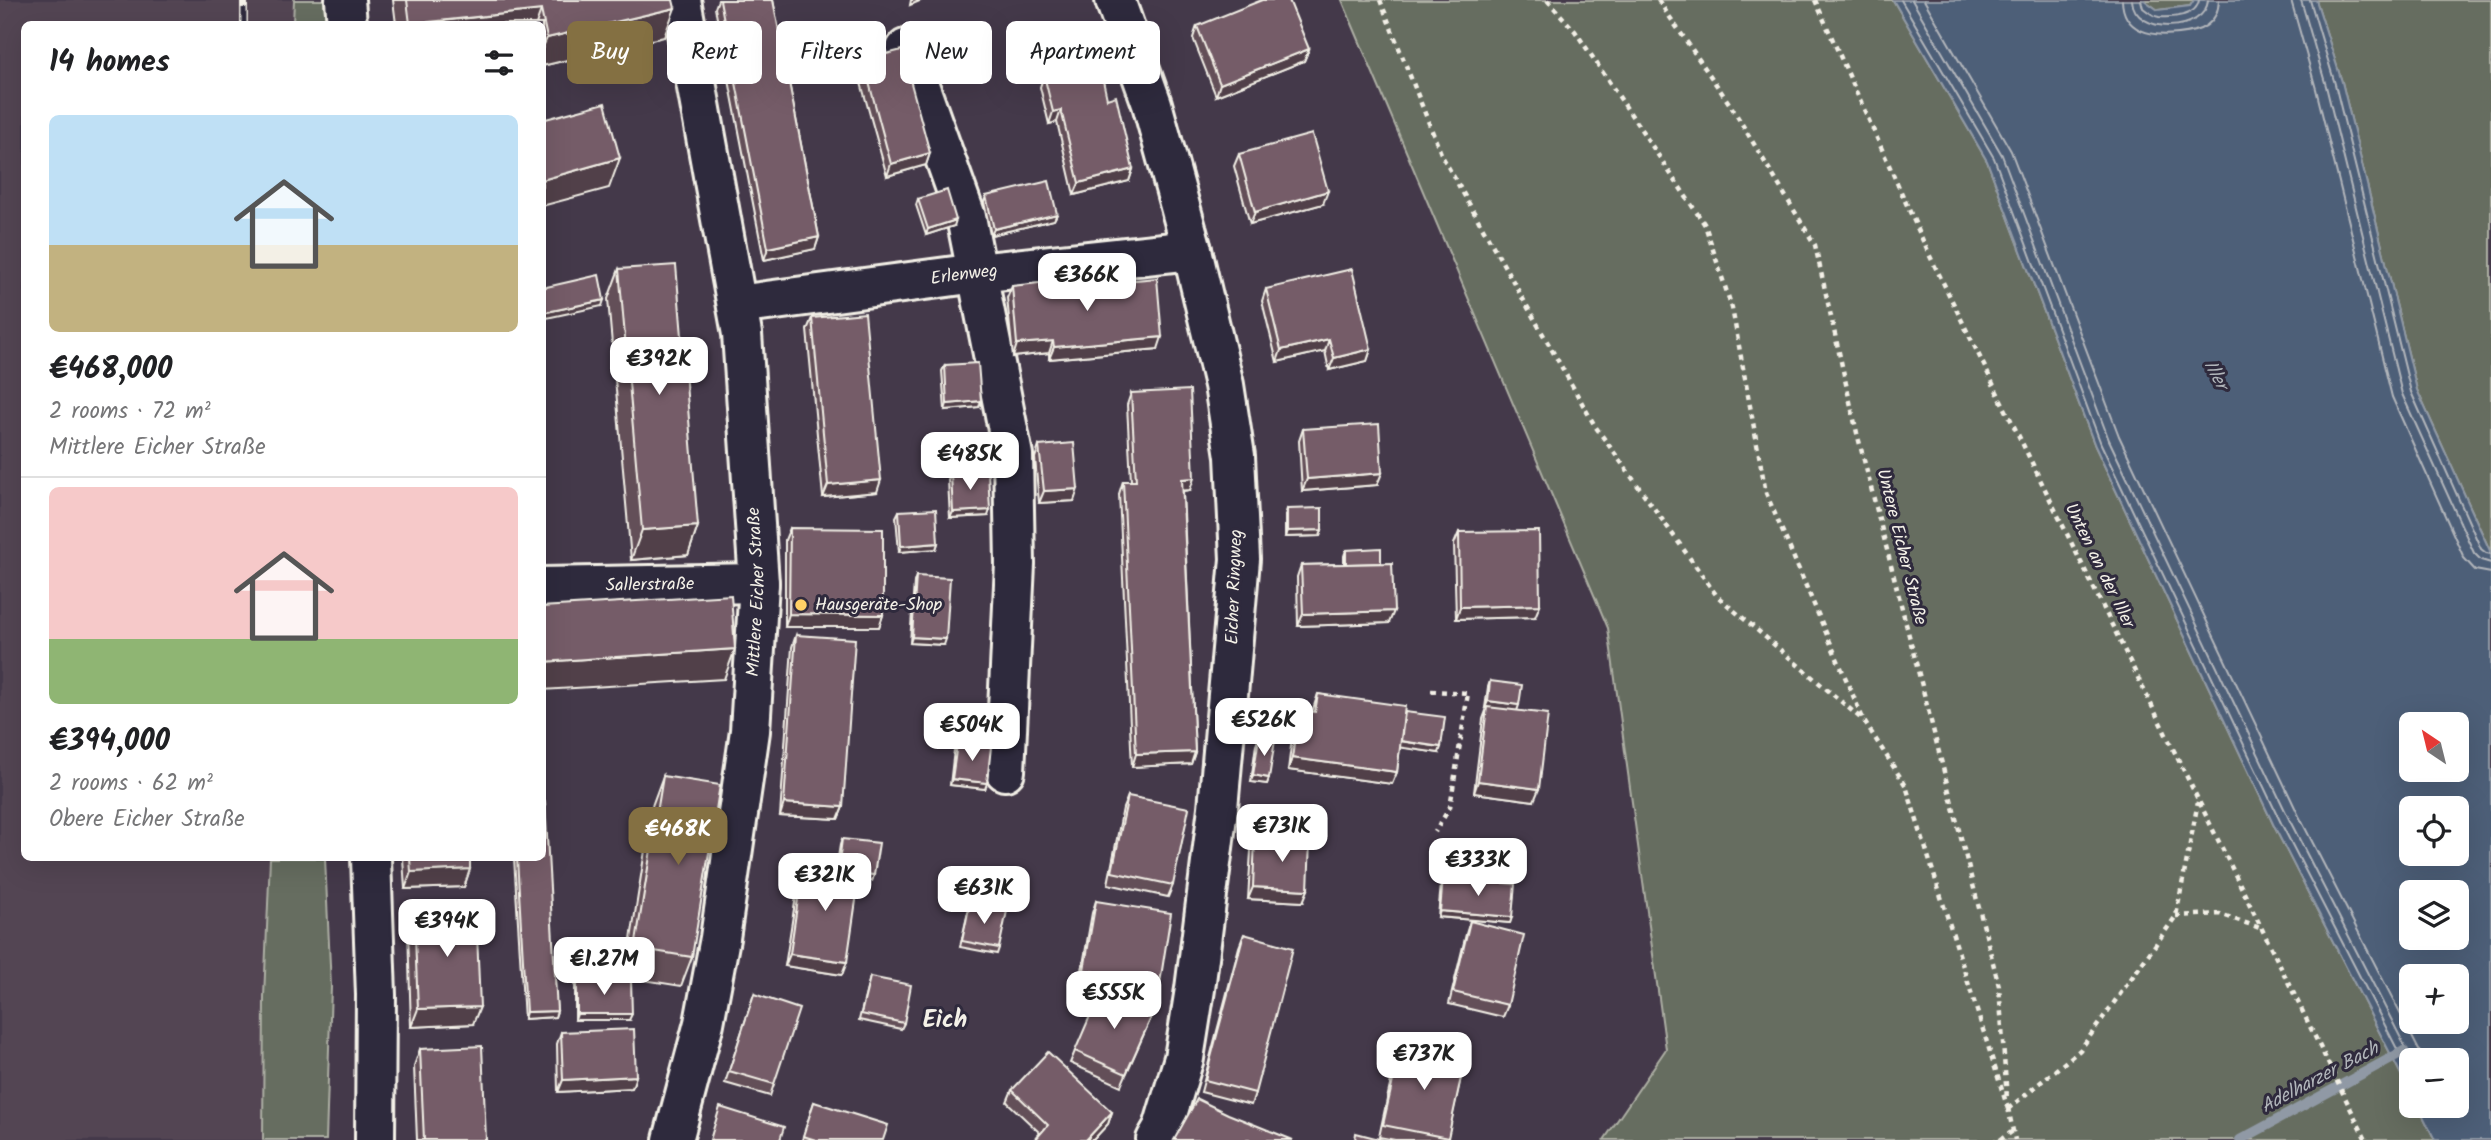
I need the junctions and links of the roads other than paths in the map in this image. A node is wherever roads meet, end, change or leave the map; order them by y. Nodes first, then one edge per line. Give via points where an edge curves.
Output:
1 (345, 0) edge
2 (681, 0) edge
3 (1115, 0) edge
4 (347, 21) edge
5 (918, 84) edge
6 (1192, 250) junction
7 (977, 273) junction
8 (737, 305) junction
9 (759, 583) junction
10 (546, 587) edge
11 (1005, 771) dead end
12 (371, 861) edge
13 (375, 1140) edge
14 (673, 1140) edge
15 (1156, 1140) edge

1 - 4 street
2 - 8 street, Mittlere Eicher Straße
3 - 6 street, Eicher Ringweg via 1152,104
5 - 7 street via 966,217
6 - 7 street, Erlenweg
6 - 15 street, Eicher Ringweg via 1224,385 1235,456 1240,559 1218,808 1195,989 1184,1058
7 - 8 street, Erlenweg
7 - 11 street via 1013,456 1015,564
8 - 9 street, Mittlere Eicher Straße
9 - 10 street, Sallerstraße
9 - 14 street, Mittlere Eicher Straße via 750,731 720,938 704,1023
12 - 13 street

